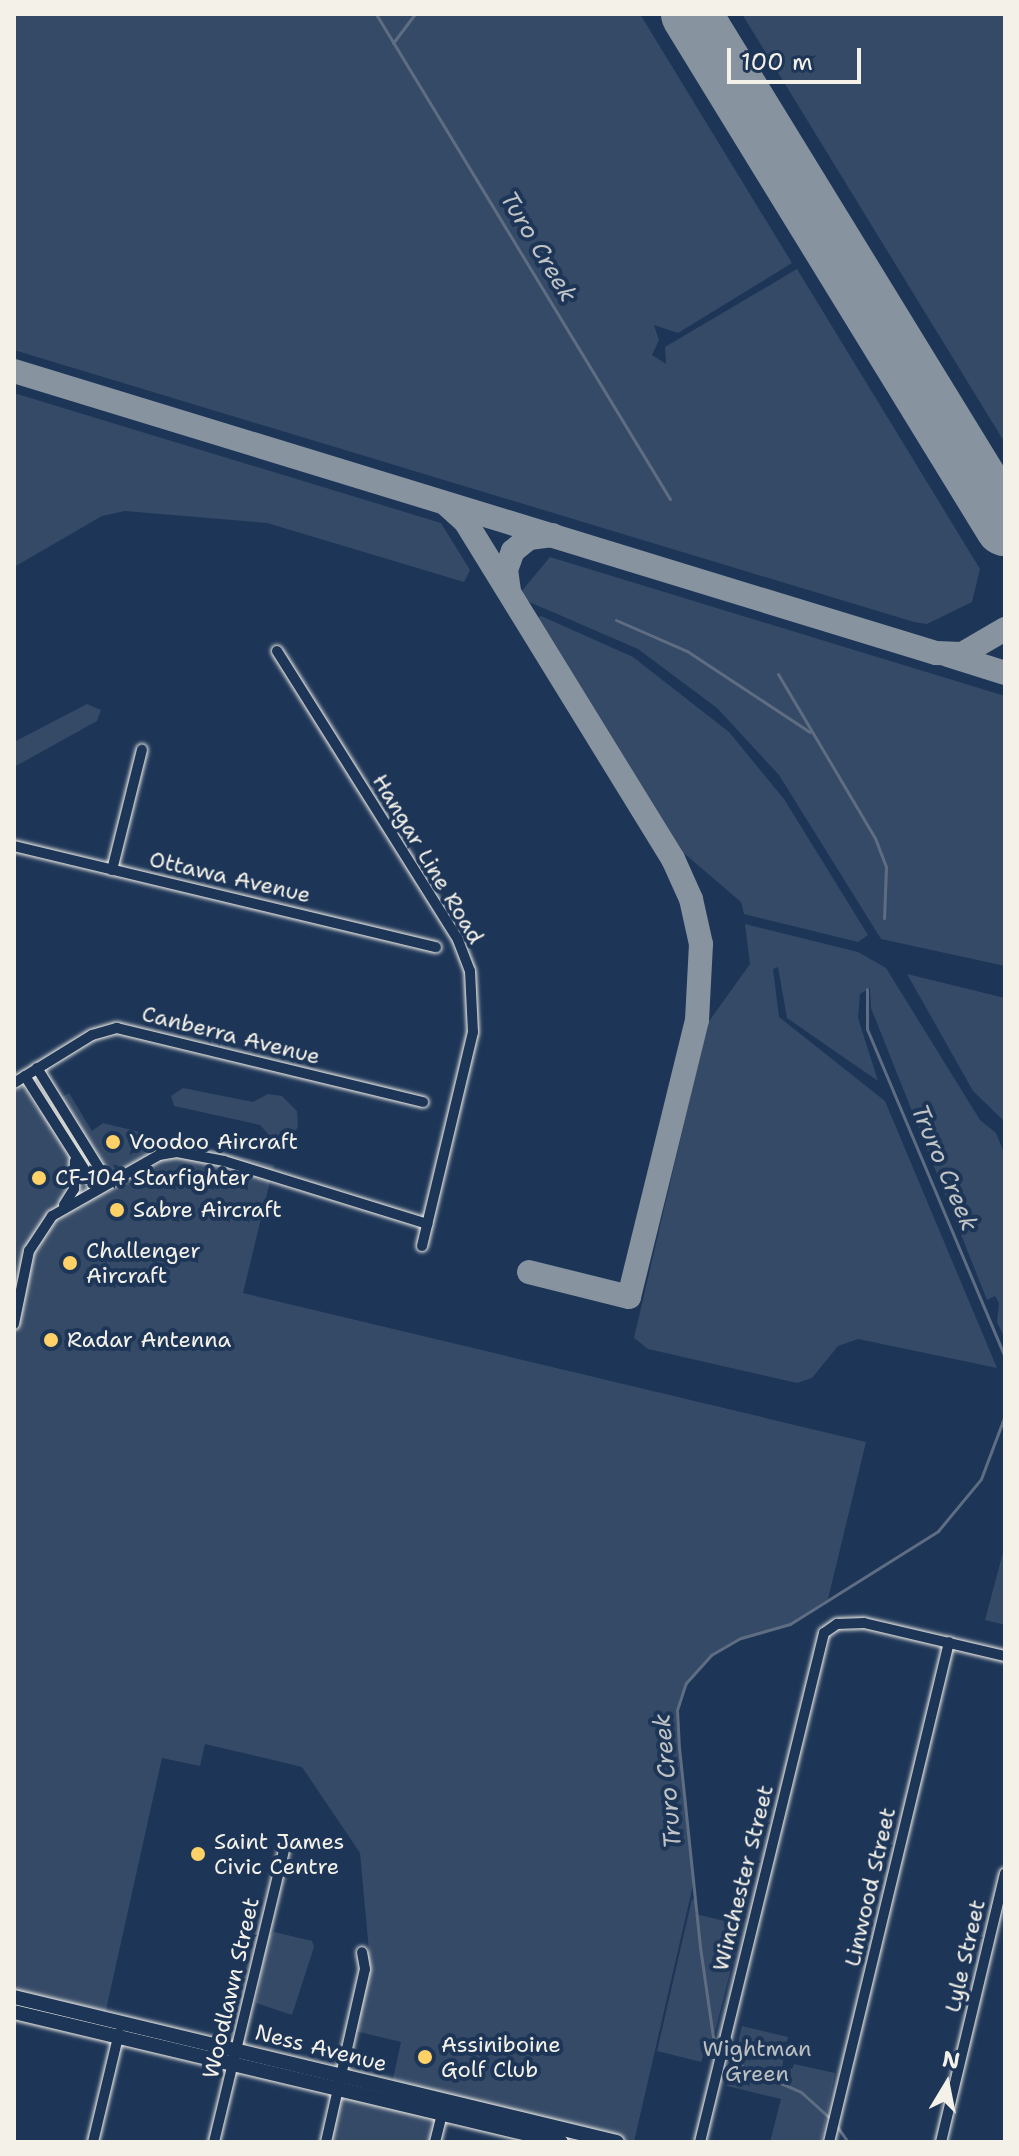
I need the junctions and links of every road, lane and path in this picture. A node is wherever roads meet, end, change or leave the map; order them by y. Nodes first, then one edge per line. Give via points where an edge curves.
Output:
1 (277, 651) dead end
2 (142, 750) dead end
3 (14, 846) edge
4 (112, 870) junction
5 (436, 947) dead end
6 (37, 1068) junction
7 (25, 1076) junction
8 (14, 1083) edge
9 (423, 1102) dead end
10 (75, 1159) junction
11 (107, 1181) junction
12 (96, 1188) junction
13 (62, 1208) junction
14 (427, 1224) junction
15 (422, 1246) dead end
16 (14, 1324) edge
17 (949, 1642) junction
18 (1005, 1656) edge
19 (286, 1842) dead end
20 (1005, 1874) edge
21 (362, 1952) dead end
22 (14, 1997) edge
23 (14, 2012) edge
24 (120, 2030) junction
25 (235, 2057) junction
26 (340, 2083) junction
27 (444, 2107) junction
28 (562, 2138) edge
29 (830, 2138) edge
30 (93, 2142) edge
31 (214, 2142) edge
32 (326, 2142) edge
33 (435, 2142) edge
34 (617, 2142) edge
35 (700, 2142) edge
36 (941, 2142) edge

1 - 14 street, Hangar Line Road via 458,940 470,971 473,1032
2 - 4 street
3 - 4 street, Ottawa Avenue
4 - 5 street, Ottawa Avenue
6 - 7 street, Canberra Avenue
6 - 9 street, Canberra Avenue via 92,1035 117,1028
6 - 11 street
7 - 8 street, Canberra Avenue
7 - 10 street
10 - 12 street
10 - 13 street via 74,1189
11 - 12 street
11 - 14 street via 150,1157 188,1153
12 - 13 street
13 - 16 street via 38,1232 29,1251
14 - 15 street, Hangar Line Road
17 - 18 street
17 - 29 street, Linwood Street
17 - 35 street, Winchester Street via 864,1623 831,1627 822,1638
19 - 25 street, Woodlawn Street
20 - 36 street, Lyle Street
21 - 26 street via 365,1969
22 - 24 main road, Ness Avenue
23 - 24 main road, Ness Avenue
24 - 25 main road, Ness Avenue
24 - 30 street
25 - 26 main road, Ness Avenue
25 - 31 street, Woodlawn Street
26 - 27 main road, Ness Avenue
26 - 32 street
27 - 28 main road, Ness Avenue
27 - 33 street
28 - 34 main road, Ness Avenue

